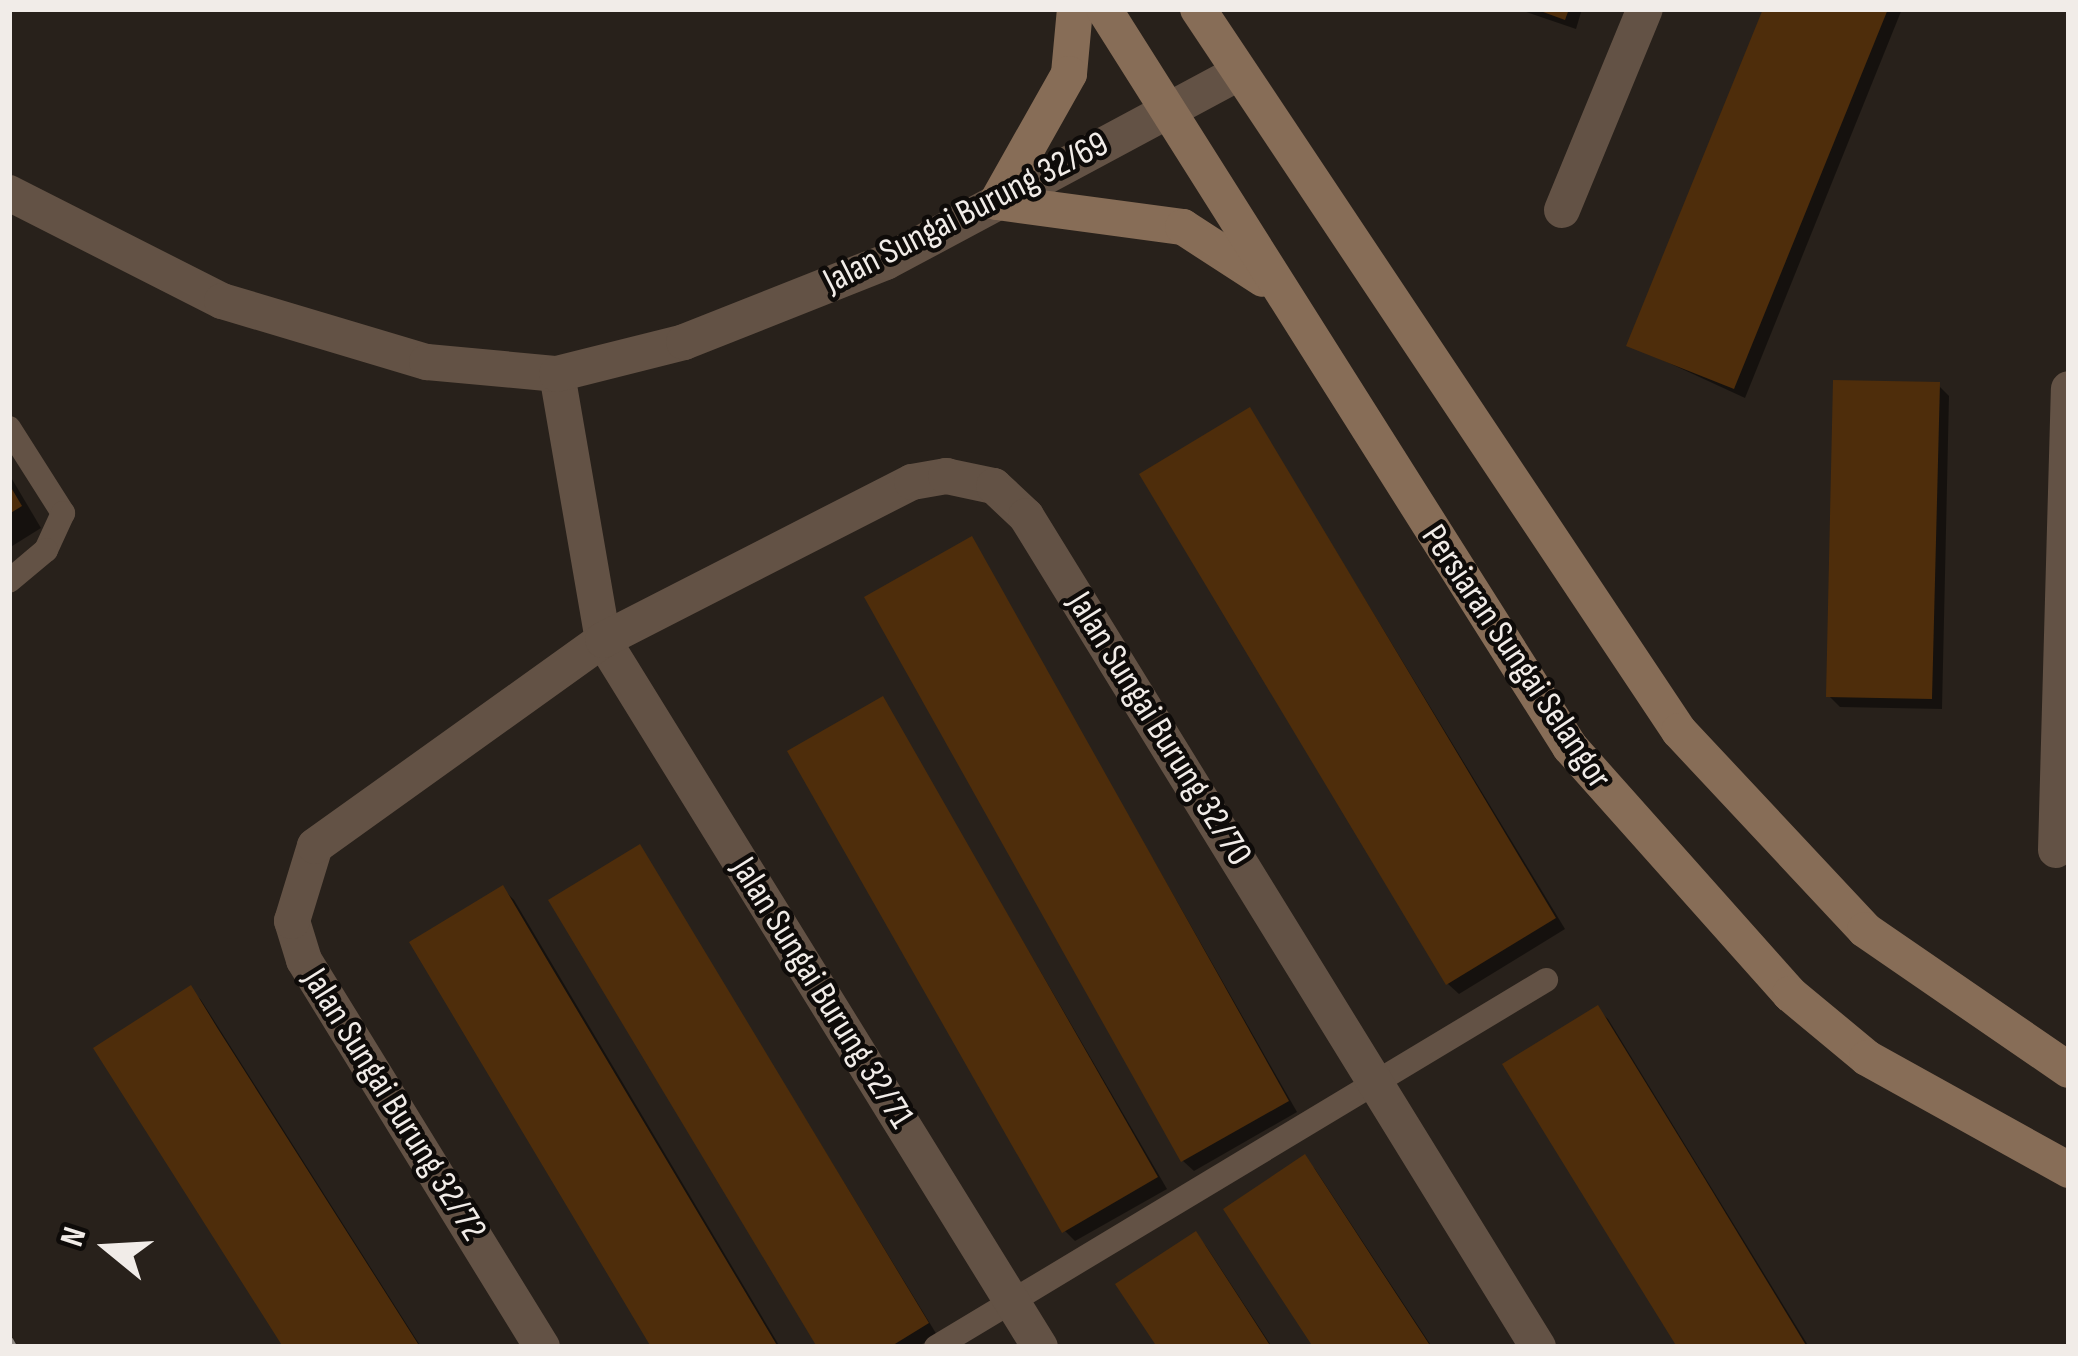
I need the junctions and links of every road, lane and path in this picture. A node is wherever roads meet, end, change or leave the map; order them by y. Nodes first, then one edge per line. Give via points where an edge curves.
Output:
1 (1075, 9) edge
2 (1104, 9) edge
3 (1198, 9) edge
4 (1645, 9) edge
5 (1238, 73) junction
6 (1169, 109) junction
7 (9, 193) edge
8 (997, 202) junction
9 (1562, 210) dead end
10 (1276, 288) junction
11 (556, 374) junction
12 (2069, 389) edge
13 (9, 428) edge
14 (9, 581) edge
15 (603, 640) junction
16 (2056, 850) dead end
17 (1546, 980) dead end
18 (2069, 1070) edge
19 (1376, 1079) junction
20 (2069, 1170) edge
21 (1012, 1301) junction
22 (542, 1347) edge
23 (936, 1347) edge
24 (1040, 1347) edge
25 (1538, 1347) edge

1 - 8 main road via 1069,74
2 - 6 main road, Persiaran Sungai Selangor
3 - 5 main road
4 - 9 street
5 - 6 street, Jalan Sungai Burung 32/69
5 - 18 main road via 1679,731 1865,930
6 - 8 street, Jalan Sungai Burung 32/69
6 - 10 main road, Persiaran Sungai Selangor
7 - 11 street, Jalan Sungai Burung 32/69 via 222,301 427,362
8 - 10 main road via 1183,227
8 - 11 street, Jalan Sungai Burung 32/69 via 886,262 684,342
10 - 20 main road, Persiaran Sungai Selangor via 1570,747 1721,926 1867,1058
11 - 15 street
12 - 16 street
13 - 14 lane via 63,513 46,550
15 - 19 street, Jalan Sungai Burung 32/70 via 912,482 994,486 1026,516
15 - 21 street, Jalan Sungai Burung 32/71
15 - 22 street, Jalan Sungai Burung 32/72 via 315,846 292,921 304,960
17 - 19 lane
19 - 21 lane
19 - 25 street, Jalan Sungai Burung 32/70
21 - 23 lane
21 - 24 street, Jalan Sungai Burung 32/71

